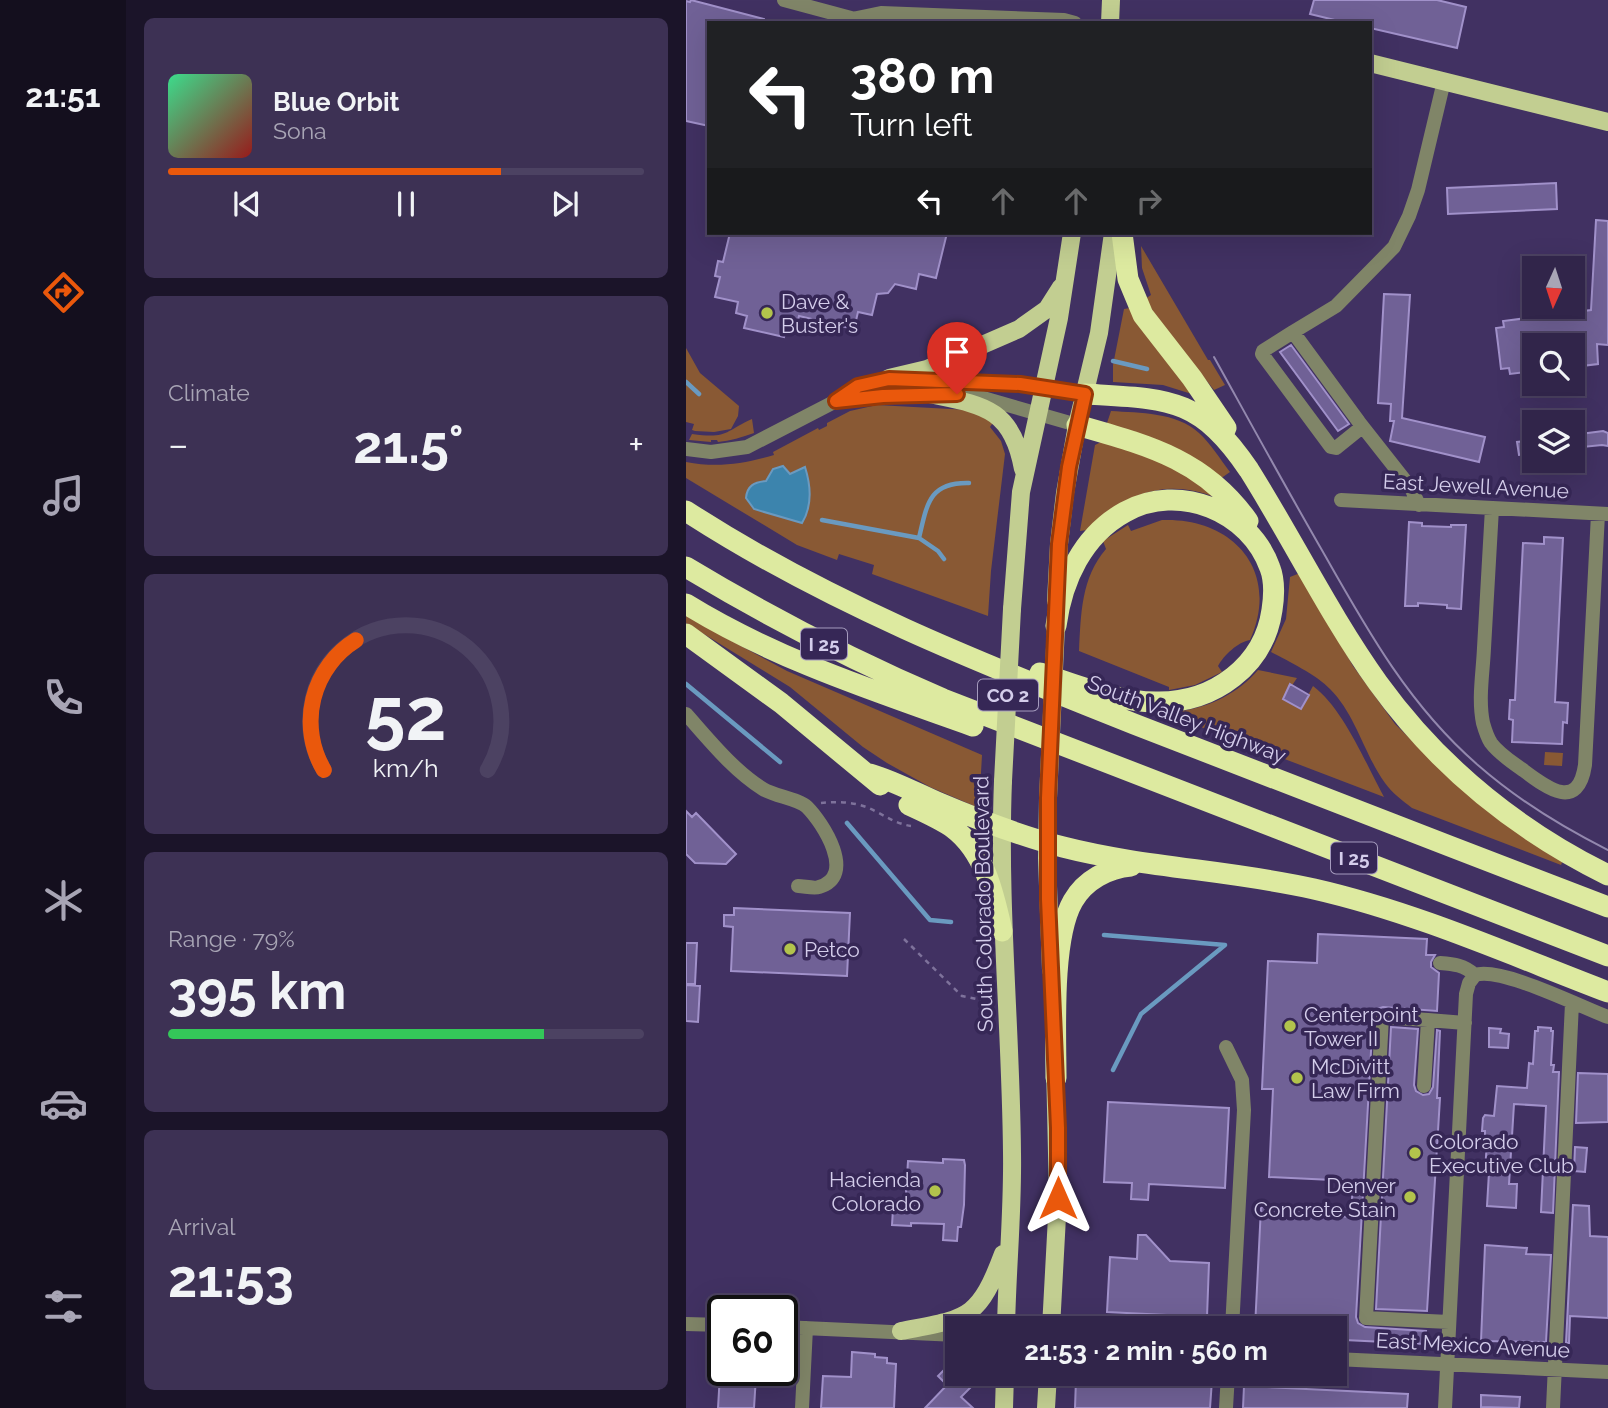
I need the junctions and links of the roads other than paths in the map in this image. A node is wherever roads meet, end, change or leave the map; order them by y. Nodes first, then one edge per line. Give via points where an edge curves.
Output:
1 (784, 0) edge
2 (1111, 0) edge
3 (862, 21) edge
4 (1068, 21) edge
5 (1110, 21) edge
6 (1372, 63) edge
7 (1444, 81) junction
8 (1608, 122) edge
9 (1072, 235) edge
10 (1113, 235) edge
11 (1122, 235) edge
12 (1067, 274) junction
13 (1293, 332) junction
14 (889, 379) junction
15 (1043, 388) junction
16 (929, 394) junction
17 (1085, 394) junction
18 (836, 401) junction
19 (1037, 414) junction
20 (1077, 425) junction
21 (1362, 426) junction
22 (686, 449) edge
23 (1249, 470) junction
24 (1024, 474) junction
25 (1341, 500) dead end
26 (1419, 505) junction
27 (1492, 508) junction
28 (686, 511) edge
29 (1603, 514) edge
30 (686, 567) edge
31 (1270, 568) junction
32 (686, 604) edge
33 (888, 623) junction
34 (1056, 626) junction
35 (686, 634) edge
36 (686, 714) edge
37 (870, 774) junction
38 (1270, 826) junction
39 (1001, 827) junction
40 (1047, 842) junction
41 (1179, 867) junction
42 (1608, 875) edge
43 (798, 886) dead end
44 (1608, 907) edge
45 (1002, 931) junction
46 (1608, 956) edge
47 (1440, 963) dead end
48 (1475, 975) junction
49 (1608, 992) edge
50 (1572, 1003) junction
51 (1608, 1017) edge
52 (1429, 1020) junction
53 (1465, 1023) junction
54 (1226, 1046) dead end
55 (1056, 1078) junction
56 (1424, 1086) dead end
57 (1008, 1241) junction
58 (1006, 1316) edge
59 (1052, 1316) edge
60 (1233, 1316) edge
61 (1449, 1322) junction
62 (686, 1324) edge
63 (707, 1325) edge
64 (798, 1328) edge
65 (806, 1328) junction
66 (901, 1331) junction
67 (945, 1334) edge
68 (1347, 1360) edge
69 (1447, 1365) junction
70 (1555, 1370) junction
71 (1608, 1372) edge
72 (1005, 1386) edge
73 (1047, 1386) edge
74 (1227, 1386) edge
75 (802, 1408) edge
76 (1004, 1408) edge
77 (1046, 1408) edge
78 (1226, 1408) edge
79 (1445, 1408) edge
80 (1553, 1408) edge

1 - 3 street
2 - 5 main road
3 - 4 street via 881,13 919,13
6 - 7 main road
7 - 8 main road
7 - 13 street via 1418,190 1398,239 1336,306
9 - 12 main road, South Colorado Boulevard / CO 2
10 - 17 main road, CO 2
11 - 23 highway via 1128,279 1143,315 1216,411
12 - 14 main road via 1053,302 1028,324 927,369
12 - 15 main road, South Colorado Boulevard / CO 2
13 - 21 street
13 - 21 street via 1262,355 1331,447 1336,448
14 - 15 street
14 - 18 street via 858,386
15 - 17 street
15 - 19 main road, South Colorado Boulevard / CO 2
16 - 18 street
16 - 19 street via 970,395
16 - 24 main road via 980,405 998,416 1014,439
17 - 20 main road, CO 2
17 - 23 highway via 1149,399 1188,409 1222,433
18 - 22 street via 747,446 711,452
19 - 20 street
19 - 24 main road, South Colorado Boulevard / CO 2
20 - 31 highway via 1157,449 1204,475 1244,516
20 - 34 main road, CO 2 via 1061,525
21 - 26 street
23 - 42 highway via 1352,644 1395,706 1503,813
24 - 39 main road, South Colorado Boulevard / CO 2, bridge
25 - 26 street, East Jewell Avenue
26 - 27 street, East Jewell Avenue
27 - 29 street, East Jewell Avenue
27 - 29 street via 1482,715 1490,742 1500,753 1558,792 1578,786 1584,776
28 - 33 highway, South Valley Highway / I 25
30 - 38 highway, I 25 via 894,678
31 - 33 highway via 1272,612 1257,653 1221,686 1180,701 1117,696
31 - 34 highway via 1251,536 1221,511 1186,501 1152,502 1118,516 1084,549 1064,587
32 - 38 highway via 747,638 835,676 1120,778
33 - 44 highway, South Valley Highway / I 25 via 981,664
34 - 40 main road, CO 2, bridge
35 - 37 highway
36 - 43 street via 756,784 805,805 824,832 838,868 819,887
37 - 39 highway
37 - 45 highway via 905,803 961,835 986,872
38 - 46 highway, I 25
39 - 40 highway
39 - 45 main road, South Colorado Boulevard / CO 2
40 - 41 highway
40 - 55 main road, CO 2
41 - 49 highway via 1264,878 1366,903
41 - 55 highway via 1117,868 1091,881 1074,900 1059,960
45 - 57 main road, South Colorado Boulevard / CO 2 via 1012,1152
47 - 48 street via 1457,964
48 - 50 street via 1497,974
48 - 53 street via 1467,988
50 - 51 street
50 - 70 street
52 - 53 street
52 - 56 street
52 - 61 street via 1382,1017 1366,1318
53 - 61 street
54 - 60 street via 1239,1071 1244,1100
55 - 59 main road, CO 2 via 1058,1198
57 - 58 main road, South Colorado Boulevard / CO 2
57 - 66 main road via 986,1293 973,1310 956,1320
61 - 69 street
62 - 63 street
64 - 65 street
65 - 66 street
65 - 75 street
66 - 67 street
68 - 69 street, East Mexico Avenue
69 - 70 street, East Mexico Avenue
69 - 79 street
70 - 71 street, East Mexico Avenue
70 - 80 street
72 - 76 main road
73 - 77 main road
74 - 78 street

